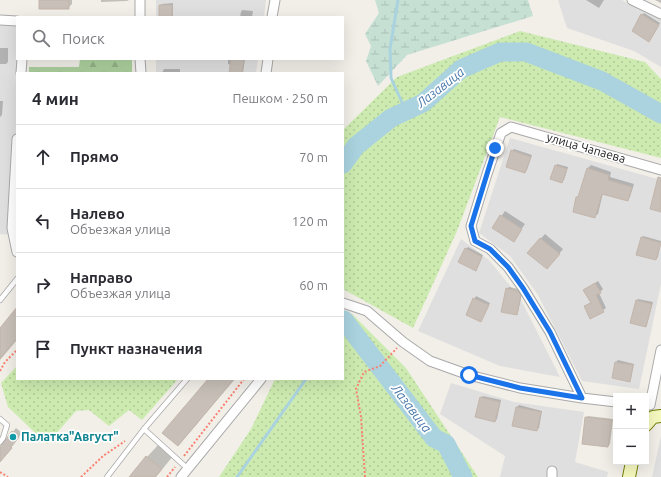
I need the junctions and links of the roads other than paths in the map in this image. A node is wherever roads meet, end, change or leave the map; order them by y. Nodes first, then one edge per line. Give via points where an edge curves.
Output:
1 (140, 0) edge
2 (274, 0) edge
3 (632, 0) edge
4 (661, 14) edge
5 (140, 16) edge
6 (272, 16) edge
7 (0, 20) edge
8 (16, 21) edge
9 (22, 60) edge
10 (140, 60) edge
11 (268, 60) edge
12 (21, 72) edge
13 (141, 72) edge
14 (266, 72) edge
15 (16, 165) edge
16 (661, 170) edge
17 (16, 247) edge
18 (16, 280) edge
19 (0, 300) edge
20 (344, 303) edge
21 (661, 350) edge
22 (186, 380) edge
23 (260, 380) edge
24 (582, 398) junction
25 (613, 402) edge
26 (651, 414) edge
27 (0, 419) edge
28 (144, 429) junction
29 (0, 442) edge
30 (632, 465) edge
31 (188, 469) junction
32 (107, 477) edge
33 (181, 477) edge
34 (630, 477) edge

1 - 5 street
2 - 6 street
3 - 4 street
7 - 8 street
9 - 12 street
10 - 13 street
11 - 14 street
15 - 17 street via 12,228
16 - 24 street, улица Чапаева via 511,127 501,134 471,226 475,241 490,249 508,267 523,288 550,332
18 - 19 lane
20 - 24 street via 368,312 430,361 469,375 520,388
21 - 26 street
22 - 28 lane
23 - 31 street
24 - 25 street
27 - 29 lane via 7,425
28 - 31 lane
28 - 32 lane
30 - 34 main road
31 - 33 street

